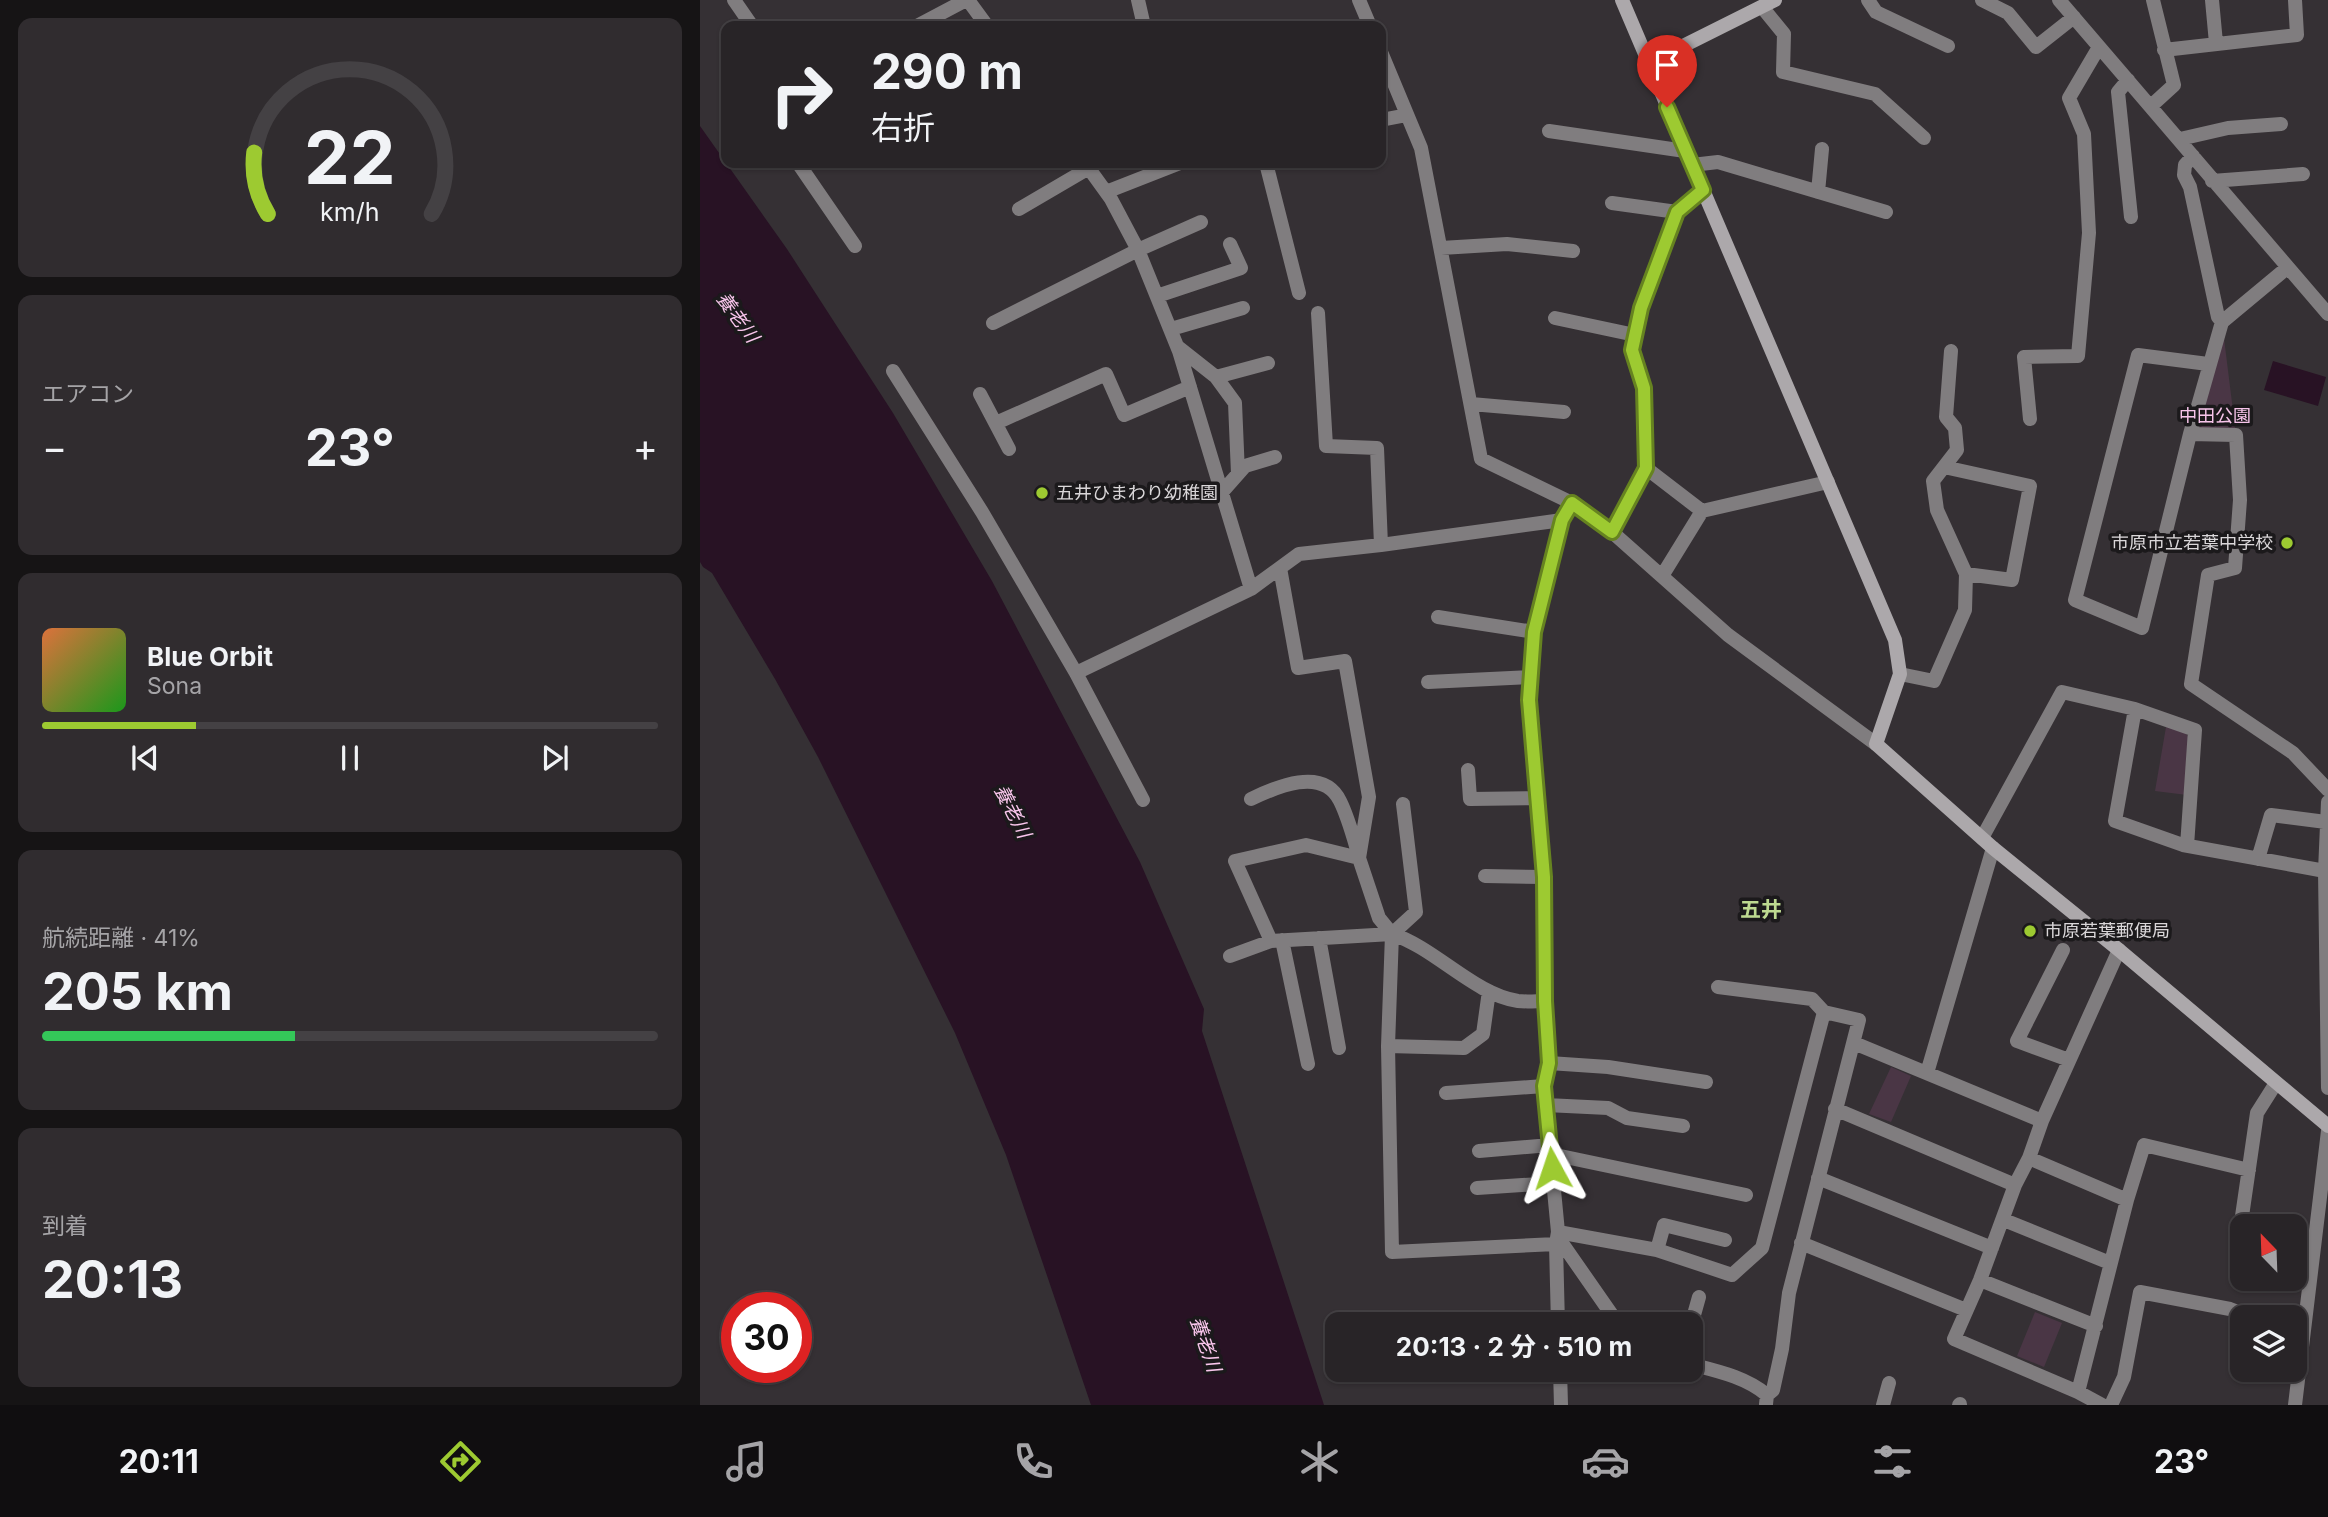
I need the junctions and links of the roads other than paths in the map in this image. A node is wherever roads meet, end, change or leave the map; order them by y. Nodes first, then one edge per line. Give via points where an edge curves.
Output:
1 (734, 0) edge
2 (967, 0) edge
3 (1138, 0) edge
4 (1359, 0) edge
5 (1622, 0) edge
6 (1868, 0) edge
7 (1982, 0) edge
8 (2059, 0) edge
9 (2153, 0) edge
10 (2212, 0) edge
11 (2295, 0) edge
12 (1768, 3) edge
13 (2074, 17) junction
14 (749, 21) edge
15 (927, 21) edge
16 (983, 21) edge
17 (1142, 21) edge
18 (1368, 21) edge
19 (2216, 43) junction
20 (1948, 46) dead end
21 (2099, 47) junction
22 (2164, 50) junction
23 (1649, 63) junction
24 (1386, 64) edge
25 (2128, 80) junction
26 (2151, 106) junction
27 (1407, 115) junction
28 (1386, 119) edge
29 (2281, 124) dead end
30 (1549, 131) dead end
31 (1924, 138) dead end
32 (2180, 139) junction
33 (1822, 149) dead end
34 (2193, 156) junction
35 (1688, 158) junction
36 (802, 168) edge
37 (1082, 168) edge
38 (1089, 168) edge
39 (1167, 168) edge
40 (1267, 168) edge
41 (2303, 174) dead end
42 (2212, 181) junction
43 (1703, 190) junction
44 (1106, 192) junction
45 (1818, 192) junction
46 (1612, 203) dead end
47 (1019, 209) dead end
48 (1677, 212) junction
49 (1886, 212) dead end
50 (2131, 217) dead end
51 (1201, 222) dead end
52 (1230, 244) dead end
53 (855, 246) dead end
54 (1441, 248) junction
55 (1138, 250) junction
56 (1573, 251) dead end
57 (2287, 268) junction
58 (1299, 293) dead end
59 (1157, 296) junction
60 (1242, 308) dead end
61 (1318, 313) dead end
62 (2328, 314) edge
63 (1555, 318) dead end
64 (2222, 322) junction
65 (993, 323) dead end
66 (1171, 329) junction
67 (1635, 335) junction
68 (1177, 346) junction
69 (1951, 351) dead end
70 (1268, 363) dead end
71 (2208, 364) junction
72 (893, 371) dead end
73 (1216, 377) junction
74 (1190, 387) junction
75 (980, 394) dead end
76 (1471, 404) junction
77 (1564, 412) dead end
78 (2030, 419) dead end
79 (996, 424) junction
80 (2190, 434) junction
81 (1009, 449) dead end
82 (1275, 457) dead end
83 (1944, 467) junction
84 (1646, 468) junction
85 (1238, 474) junction
86 (1828, 482) junction
87 (1222, 492) junction
88 (1572, 503) junction
89 (1702, 511) junction
90 (1562, 520) junction
91 (1612, 532) junction
92 (1381, 545) junction
93 (1280, 568) junction
94 (1966, 574) junction
95 (1662, 576) junction
96 (1251, 589) junction
97 (1438, 617) dead end
98 (1534, 632) junction
99 (1076, 673) junction
100 (1900, 674) junction
101 (1531, 677) junction
102 (1428, 682) dead end
103 (2135, 709) junction
104 (1876, 744) junction
105 (1468, 769) dead end
106 (2328, 790) edge
107 (1536, 798) junction
108 (1251, 799) dead end
109 (1143, 800) dead end
110 (2328, 802) edge
111 (1403, 804) dead end
112 (2326, 822) junction
113 (1988, 843) junction
114 (2187, 846) junction
115 (1359, 858) junction
116 (2258, 859) junction
117 (2325, 871) junction
118 (1485, 876) dead end
119 (1544, 877) junction
120 (1392, 934) junction
121 (1319, 938) junction
122 (1276, 940) junction
123 (2063, 950) dead end
124 (2119, 950) junction
125 (1230, 956) dead end
126 (1718, 987) dead end
127 (1489, 991) junction
128 (1545, 1001) junction
129 (1824, 1012) junction
130 (1854, 1043) junction
131 (1388, 1046) junction
132 (1339, 1048) dead end
133 (2069, 1060) junction
134 (1549, 1063) junction
135 (1308, 1064) dead end
136 (1927, 1073) junction
137 (1706, 1082) dead end
138 (2276, 1083) junction
139 (1544, 1086) junction
140 (2328, 1088) edge
141 (1446, 1094) dead end
142 (1546, 1105) junction
143 (1835, 1109) junction
144 (2042, 1121) junction
145 (1683, 1126) dead end
146 (2328, 1129) edge
147 (1550, 1149) junction
148 (1479, 1151) dead end
149 (2029, 1158) junction
150 (2249, 1170) junction
151 (1818, 1178) junction
152 (1553, 1183) junction
153 (2015, 1185) junction
154 (1477, 1188) dead end
155 (1746, 1195) dead end
156 (2126, 1200) junction
157 (2242, 1214) edge
158 (2004, 1220) junction
159 (1557, 1238) junction
160 (1726, 1240) dead end
161 (1801, 1243) junction
162 (1992, 1248) junction
163 (1657, 1250) junction
164 (2110, 1263) junction
165 (1980, 1280) junction
166 (1699, 1297) dead end
167 (2302, 1305) edge
168 (2230, 1309) edge
169 (1966, 1310) junction
170 (1559, 1312) edge
171 (1610, 1312) edge
172 (1695, 1312) edge
173 (2096, 1325) junction
174 (1703, 1367) edge
175 (1560, 1382) edge
176 (2296, 1382) edge
177 (1889, 1383) dead end
178 (2078, 1392) junction
179 (1767, 1400) edge
180 (1561, 1405) edge
181 (1883, 1405) edge
182 (2102, 1405) edge
183 (2111, 1405) edge
184 (2295, 1405) edge

1 - 14 street
2 - 15 street
2 - 16 street
3 - 17 street
4 - 18 street
5 - 23 street
6 - 20 street via 1876,12
7 - 13 street via 2008,13 2036,47
8 - 13 street
9 - 22 street
10 - 19 street
11 - 19 street via 2297,35
12 - 23 street
12 - 31 street via 1784,34 1783,72 1875,94
13 - 21 street
19 - 22 street
21 - 25 street
21 - 78 street via 2069,98 2084,134 2089,233 2078,356 2024,357
22 - 26 street via 2174,85
23 - 35 street
24 - 27 street
25 - 26 street
25 - 50 street via 2119,92
26 - 32 street
27 - 28 street
27 - 54 street via 1421,148
29 - 32 street via 2228,128
30 - 35 street
32 - 34 street
33 - 45 street
34 - 42 street
34 - 64 street via 2185,165 2185,175
35 - 43 street
35 - 45 street via 1718,162
36 - 53 street
37 - 47 street
38 - 44 street
39 - 44 street
40 - 58 street
41 - 42 street
42 - 57 street
43 - 48 street
43 - 86 street
44 - 55 street
45 - 49 street
46 - 48 street
48 - 67 street
51 - 55 street
52 - 59 street via 1241,268
54 - 56 street via 1507,244
54 - 76 street
55 - 59 street
55 - 65 street
57 - 62 street
57 - 64 street
59 - 66 street
60 - 66 street
61 - 92 street via 1326,446 1377,448
63 - 67 street
64 - 71 street
66 - 68 street
67 - 84 street via 1632,350 1644,388
68 - 73 street
68 - 74 street
69 - 83 street via 1946,417 1955,428 1957,450
70 - 73 street
71 - 80 street
71 - 80 street via 2138,355 2075,600 2142,628
72 - 99 street
73 - 85 street via 1235,403
74 - 79 street via 1124,415 1106,374
74 - 87 street
75 - 79 street
76 - 77 street
76 - 88 street via 1481,459
79 - 81 street
80 - 106 street via 2236,435 2240,500 2235,568 2208,575 2191,684 2293,753
82 - 85 street via 1245,466
83 - 94 street via 1933,481 1937,510
83 - 94 street via 2030,486 2012,580
84 - 89 street
84 - 91 street
85 - 87 street
86 - 89 street
86 - 100 street via 1895,640
87 - 96 street
88 - 90 street
88 - 91 street
89 - 95 street
90 - 92 street
90 - 98 street
91 - 95 street
92 - 93 street via 1299,554
93 - 96 street
93 - 115 street via 1298,668 1345,660 1369,797
94 - 100 street via 1965,610 1934,681
95 - 104 street via 1728,635
96 - 99 street
97 - 98 street
98 - 101 street
99 - 109 street
100 - 104 street
101 - 102 street
101 - 107 street
103 - 113 street via 2062,692
103 - 114 street via 2195,730
103 - 114 street via 2115,821
104 - 113 street
105 - 107 street via 1470,799
107 - 119 street
108 - 115 street via 1306,780 1324,785 1339,798
110 - 112 street
111 - 120 street via 1416,912
112 - 116 street via 2271,816
112 - 117 street
113 - 124 street
113 - 136 street
114 - 116 street
115 - 120 street via 1379,918
115 - 122 street via 1306,845 1235,861
116 - 117 street
117 - 140 street
118 - 119 street
119 - 128 street
120 - 121 street
120 - 127 street via 1409,939
120 - 131 street
121 - 122 street
121 - 132 street
122 - 125 street
122 - 135 street
123 - 133 street via 2017,1041
124 - 133 street
124 - 138 street
126 - 129 street via 1812,999
127 - 128 street via 1517,1001
127 - 131 street via 1483,1034 1464,1048
128 - 134 street
129 - 130 street via 1859,1020
129 - 163 street via 1762,1248 1732,1275
130 - 136 street
130 - 143 street
131 - 159 street via 1392,1252
133 - 144 street
134 - 137 street
134 - 139 street
136 - 144 street
138 - 146 street
138 - 150 street via 2257,1113
139 - 141 street
139 - 142 street
142 - 145 street via 1608,1108 1627,1118
142 - 147 street
143 - 151 street
143 - 153 street
144 - 149 street
146 - 167 street
147 - 148 street
147 - 152 street
147 - 155 street
149 - 153 street
149 - 156 street
150 - 156 street via 2144,1145
150 - 157 street
151 - 161 street
151 - 162 street
152 - 154 street
152 - 159 street
153 - 158 street
156 - 164 street
158 - 162 street
158 - 164 street
159 - 163 street
159 - 170 street
159 - 171 street
160 - 163 street via 1664,1225
161 - 169 street
161 - 179 street via 1773,1390
162 - 165 street
164 - 173 street
165 - 169 street
165 - 173 street
166 - 172 street
168 - 183 street via 2140,1292 2124,1377
169 - 178 street via 1954,1339
173 - 178 street
174 - 179 street via 1758,1387
175 - 180 street
176 - 184 street
177 - 181 street
178 - 182 street

